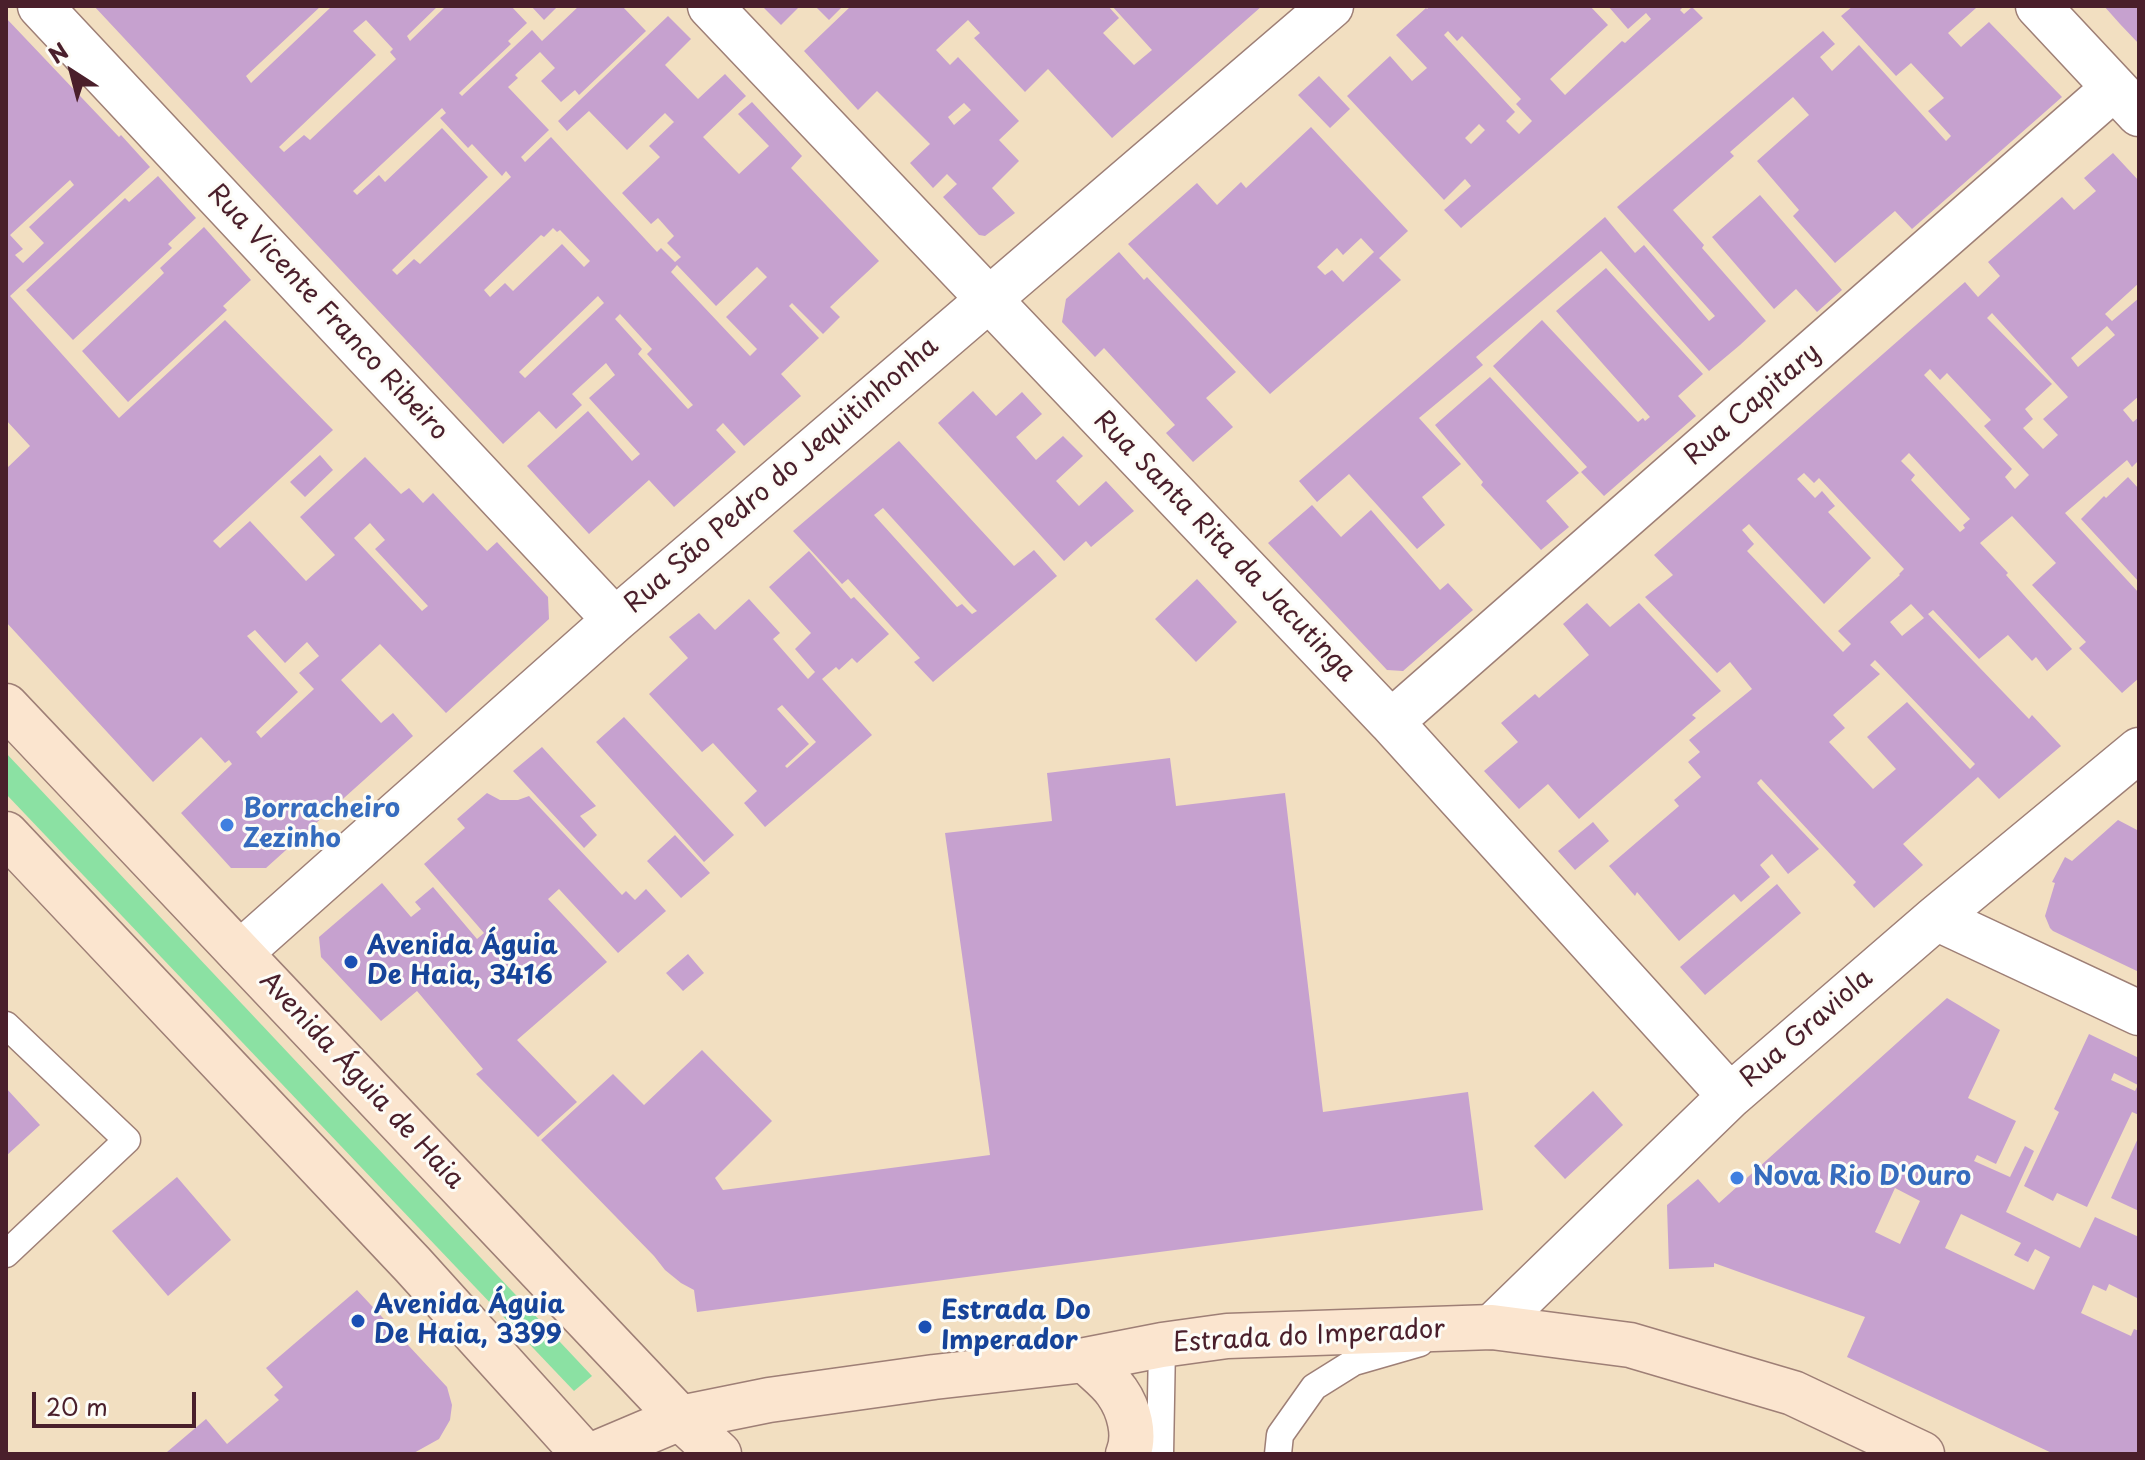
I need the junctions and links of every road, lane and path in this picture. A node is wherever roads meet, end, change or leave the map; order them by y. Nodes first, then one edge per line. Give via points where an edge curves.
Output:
1 (40, 6) edge
2 (710, 6) edge
3 (1331, 6) edge
4 (2038, 6) edge
5 (2127, 101) edge
6 (988, 299) junction
7 (615, 620) junction
8 (6, 706) edge
9 (1391, 722) junction
10 (2139, 750) edge
11 (6, 834) edge
12 (1936, 918) junction
13 (240, 953) junction
14 (2139, 1013) edge
15 (6, 1025) edge
16 (1730, 1096) junction
17 (6, 1254) edge
18 (1483, 1327) junction
19 (1162, 1345) junction
20 (1085, 1360) junction
21 (680, 1418) junction
22 (584, 1454) edge
23 (595, 1454) edge
24 (719, 1454) edge
25 (1128, 1454) edge
26 (1160, 1454) edge
27 (1278, 1454) edge
28 (1922, 1454) edge

1 - 7 street, Rua Vicente Franco Ribeiro
2 - 6 street, Rua Santa Rita da Jacutinga
3 - 6 street, Rua São Pedro do Jequitinhonha
4 - 5 street
5 - 9 street, Rua Capitary
6 - 7 street, Rua São Pedro do Jequitinhonha
6 - 9 street, Rua Santa Rita da Jacutinga
7 - 13 street, Rua São Pedro do Jequitinhonha
8 - 13 main road, Avenida Águia de Haia
9 - 16 street, Rua Santa Rita da Jacutinga
10 - 12 street, Rua Graviola
11 - 22 main road
12 - 14 street
12 - 16 street, Rua Graviola
13 - 21 main road, Avenida Águia de Haia
15 - 17 lane via 127,1140
16 - 18 street, Rua Graviola
18 - 19 main road, Estrada do Imperador via 1227,1336
18 - 27 lane via 1354,1362 1314,1387 1280,1435
18 - 28 main road, Estrada do Imperador via 1630,1345 1793,1393
19 - 20 main road, Estrada do Imperador
19 - 26 lane
20 - 21 main road, Estrada do Imperador via 769,1400
20 - 25 main road via 1117,1391 1130,1420
21 - 23 main road, Estrada do Imperador
21 - 24 main road, Avenida Águia de Haia

